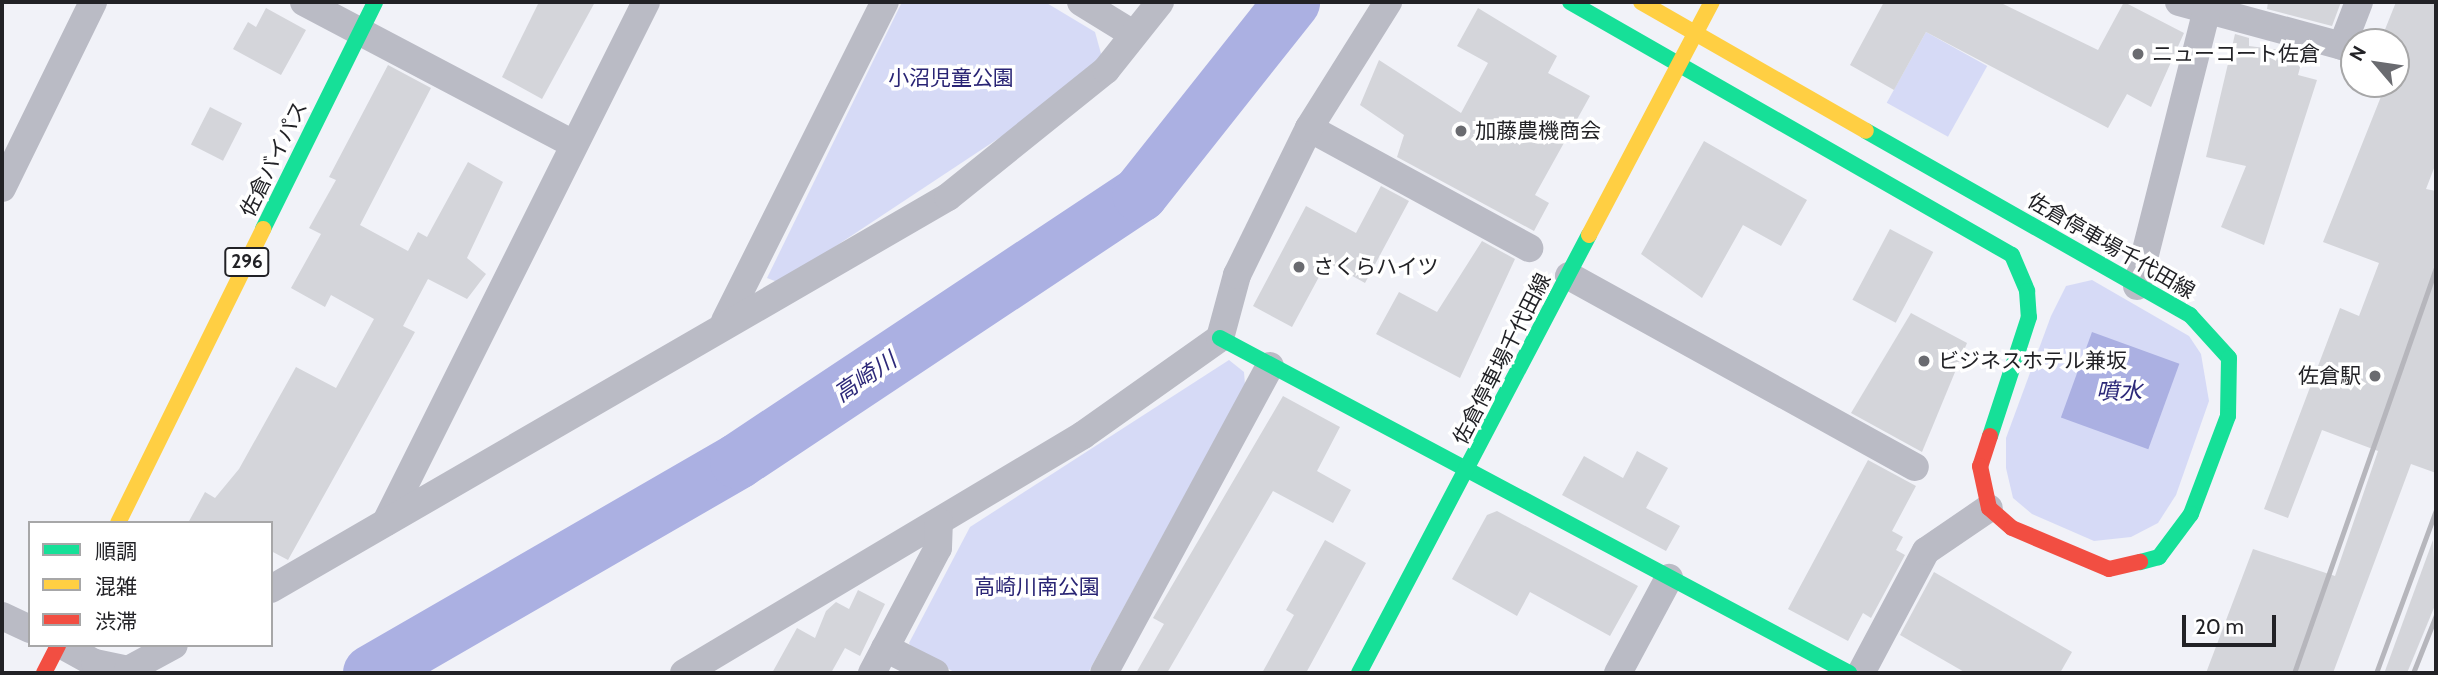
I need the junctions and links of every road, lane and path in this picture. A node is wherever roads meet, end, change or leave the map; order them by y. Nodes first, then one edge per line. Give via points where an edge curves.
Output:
1 (93, 2) edge
2 (304, 2) edge
3 (375, 2) edge
4 (646, 2) edge
5 (885, 2) edge
6 (1082, 2) edge
7 (1160, 2) edge
8 (1388, 2) edge
9 (1570, 2) edge
10 (1641, 2) edge
11 (1712, 2) edge
12 (2179, 2) edge
13 (2359, 2) edge
14 (2208, 6) edge
15 (360, 32) junction
16 (1694, 32) junction
17 (1133, 34) junction
18 (1676, 61) junction
19 (1309, 128) junction
20 (571, 143) junction
21 (2, 187) edge
22 (1529, 248) dead end
23 (1569, 276) junction
24 (2137, 286) junction
25 (725, 321) junction
26 (1220, 338) junction
27 (1270, 366) junction
28 (1915, 467) dead end
29 (1467, 472) junction
30 (1989, 508) junction
31 (119, 521) edge
32 (386, 522) junction
33 (939, 522) junction
34 (1669, 578) junction
35 (273, 588) edge
36 (2, 616) edge
37 (28, 628) edge
38 (59, 647) edge
39 (64, 647) edge
40 (170, 647) edge
41 (885, 648) junction
42 (44, 673) edge
43 (684, 673) edge
44 (872, 673) edge
45 (934, 673) edge
46 (1104, 673) edge
47 (1359, 673) edge
48 (1618, 673) edge
49 (1849, 673) edge
50 (1861, 673) edge

1 - 21 street
2 - 15 street
3 - 15 main road, 佐倉バイパス / 296
4 - 20 street
5 - 25 street
6 - 17 street
7 - 17 street
8 - 19 street
9 - 18 main road
10 - 16 main road
11 - 16 main road
12 - 14 street
13 - 14 street via 2342,46
14 - 24 street
15 - 20 street
15 - 31 main road, 佐倉バイパス / 296
16 - 18 main road, 佐倉停車場千代田線
16 - 24 main road, 佐倉停車場千代田線
17 - 25 street via 1072,101 948,197
18 - 23 main road, 佐倉停車場千代田線
18 - 30 main road via 2012,255 2027,291 2029,317 1980,466
19 - 22 street
19 - 26 street via 1237,275
20 - 32 street
23 - 28 street
23 - 29 main road, 佐倉停車場千代田線
24 - 30 main road, 佐倉停車場千代田線 via 2190,315 2229,358 2228,416 2191,514 2159,557 2109,569 2012,528
25 - 32 street
26 - 27 main road
26 - 33 street via 1155,389
27 - 29 main road
27 - 46 street
29 - 34 main road
29 - 47 main road, 佐倉停車場千代田線
30 - 50 street via 1926,551
32 - 35 street
33 - 41 street via 938,548
33 - 43 street
34 - 48 street
34 - 49 main road
36 - 37 street
38 - 42 main road
39 - 40 street via 95,663 128,670
41 - 44 street
41 - 45 street

